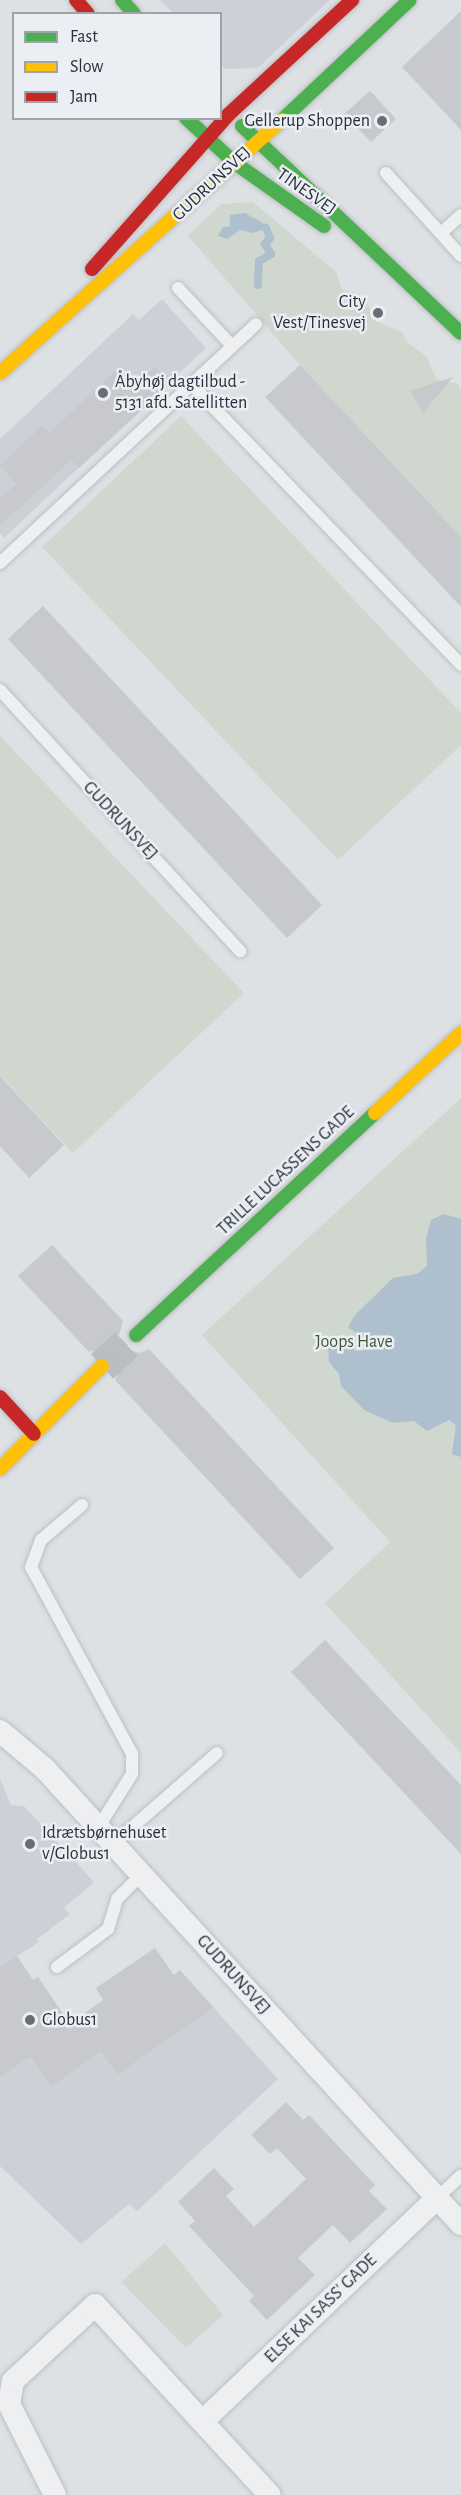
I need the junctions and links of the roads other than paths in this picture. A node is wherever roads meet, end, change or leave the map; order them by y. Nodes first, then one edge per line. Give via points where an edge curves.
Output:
1 (76, 0) edge
2 (122, 0) edge
3 (352, 0) edge
4 (410, 0) edge
5 (86, 12) edge
6 (132, 12) edge
7 (318, 31) junction
8 (338, 53) junction
9 (358, 74) dead end
10 (225, 110) edge
11 (188, 120) edge
12 (218, 120) edge
13 (206, 138) junction
14 (258, 141) junction
15 (235, 163) junction
16 (387, 173) dead end
17 (461, 215) edge
18 (441, 233) junction
19 (461, 256) edge
20 (412, 287) junction
21 (178, 288) dead end
22 (256, 324) dead end
23 (461, 333) edge
24 (232, 346) junction
25 (5, 369) edge
26 (191, 384) junction
27 (0, 563) edge
28 (461, 665) edge
29 (0, 690) edge
30 (240, 951) dead end
31 (461, 1033) edge
32 (136, 1335) tunnel mouth
33 (102, 1366) tunnel mouth
34 (0, 1397) edge
35 (34, 1434) junction
36 (0, 1469) edge
37 (82, 1505) dead end
38 (0, 1731) edge
39 (217, 1753) dead end
40 (105, 1836) junction
41 (141, 1875) junction
42 (57, 1967) dead end
43 (461, 2176) edge
44 (437, 2199) junction
45 (461, 2224) edge
46 (204, 2420) junction
47 (55, 2495) edge
48 (270, 2495) edge

1 - 5 street
2 - 6 street
3 - 7 street, GUDRUNSVEJ
4 - 8 street, GUDRUNSVEJ
7 - 8 street
7 - 10 street, GUDRUNSVEJ
8 - 9 street
8 - 14 street, GUDRUNSVEJ
10 - 14 street, TINESVEJ
11 - 13 street, TINESVEJ
12 - 13 street, GUDRUNSVEJ
13 - 15 street, TINESVEJ
13 - 25 street, GUDRUNSVEJ
14 - 15 street, GUDRUNSVEJ
14 - 20 street, TINESVEJ
15 - 20 street, TINESVEJ
15 - 25 street, GUDRUNSVEJ
16 - 18 lane
17 - 18 lane
18 - 19 lane
20 - 23 street, TINESVEJ
21 - 24 lane
22 - 24 lane
24 - 26 lane
26 - 27 lane
26 - 28 lane
29 - 30 lane, GUDRUNSVEJ
31 - 32 street, TRILLE LUCASSENS GADE
33 - 35 street
34 - 35 street
35 - 36 street
37 - 40 lane via 41,1540 31,1567 132,1754 132,1774
38 - 40 street, GUDRUNSVEJ via 44,1768
39 - 40 lane
40 - 41 street, GUDRUNSVEJ
41 - 42 lane via 117,1899 108,1929
41 - 44 street, GUDRUNSVEJ
43 - 44 lane
44 - 45 street, GUDRUNSVEJ
44 - 46 street, ELSE KAI SASS' GADE
46 - 47 street via 95,2305 13,2381 9,2404
46 - 48 street

